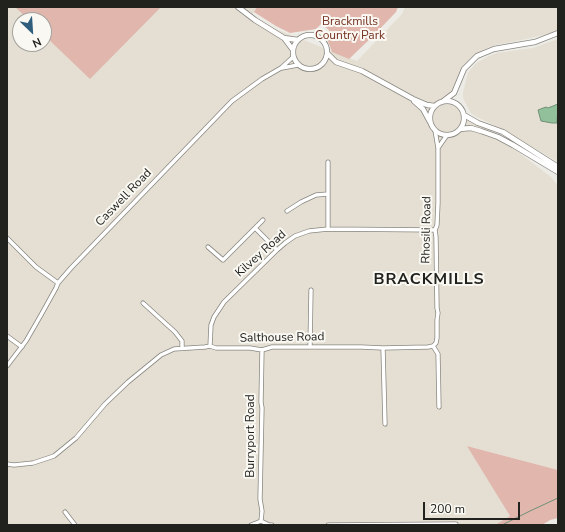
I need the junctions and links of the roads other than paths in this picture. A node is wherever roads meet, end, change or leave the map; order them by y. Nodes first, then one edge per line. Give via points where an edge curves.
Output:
1 (238, 7) edge
2 (558, 33) edge
3 (284, 38) junction
4 (298, 40) junction
5 (293, 50) junction
6 (327, 53) junction
7 (293, 57) junction
8 (336, 62) junction
9 (322, 64) junction
10 (298, 65) junction
11 (281, 68) junction
12 (456, 87) junction
13 (413, 100) junction
14 (442, 102) junction
15 (456, 104) junction
16 (435, 106) junction
17 (464, 115) junction
18 (431, 124) junction
19 (460, 129) junction
20 (435, 130) junction
21 (446, 135) junction
22 (438, 148) junction
23 (328, 162) dead end
24 (558, 167) edge
25 (558, 172) edge
26 (328, 194) junction
27 (286, 211) dead end
28 (263, 220) dead end
29 (255, 228) junction
30 (328, 229) junction
31 (435, 230) junction
32 (7, 238) edge
33 (208, 247) dead end
34 (277, 250) junction
35 (58, 283) junction
36 (311, 290) dead end
37 (143, 303) dead end
38 (7, 336) edge
39 (210, 346) junction
40 (433, 346) junction
41 (22, 347) junction
42 (310, 347) junction
43 (182, 348) junction
44 (384, 348) junction
45 (262, 350) junction
46 (7, 366) edge
47 (439, 407) dead end
48 (384, 424) dead end
49 (7, 464) edge
50 (65, 512) dead end
51 (261, 521) junction
52 (456, 524) edge
53 (75, 525) edge
54 (251, 525) edge
55 (272, 525) edge
56 (328, 525) edge

1 - 3 street
2 - 12 street via 535,42 494,49 481,54 464,69
3 - 4 street
3 - 5 street
4 - 5 street
4 - 6 street via 308,35 318,37 324,43
5 - 7 street
6 - 8 street
6 - 9 street
7 - 10 street
7 - 11 street, Caswell Road
8 - 9 street
8 - 13 street via 362,70
9 - 10 street via 313,69
10 - 11 street, Caswell Road
11 - 35 street, Caswell Road via 232,101 98,238
12 - 14 street via 454,93
12 - 15 street
13 - 16 street
13 - 18 street
14 - 15 street
14 - 16 street
15 - 17 street
16 - 18 street via 430,114
17 - 19 street
17 - 24 street via 503,132
18 - 20 street
19 - 21 street
19 - 25 street via 481,130 498,137
20 - 21 street
20 - 22 street, Rhosili Road
21 - 22 street
22 - 31 street, Rhosili Road via 438,203
23 - 26 street
26 - 27 street via 316,195
26 - 30 street
28 - 29 street
29 - 33 street via 223,260
29 - 34 street
30 - 31 street, Kilvey Road
30 - 34 street, Kilvey Road via 302,233
31 - 40 street, Rhosili Road via 438,314 437,338
32 - 35 street via 36,267
34 - 39 street, Kilvey Road via 224,302 211,325
35 - 41 street, Caswell Road
36 - 42 street
37 - 43 street via 175,332 182,341
38 - 41 street
39 - 43 street, Salthouse Road
39 - 45 street, Salthouse Road
40 - 44 street, Salthouse Road
40 - 47 street, Rhosili Road via 438,354
41 - 46 street, Caswell Road
42 - 44 street, Salthouse Road
42 - 45 street, Salthouse Road via 272,347
43 - 49 street, Salthouse Road via 161,355 128,382 76,438 54,456 33,463
44 - 48 street
45 - 51 street, Burryport Road
50 - 53 street
51 - 54 street
51 - 55 street
52 - 56 street

